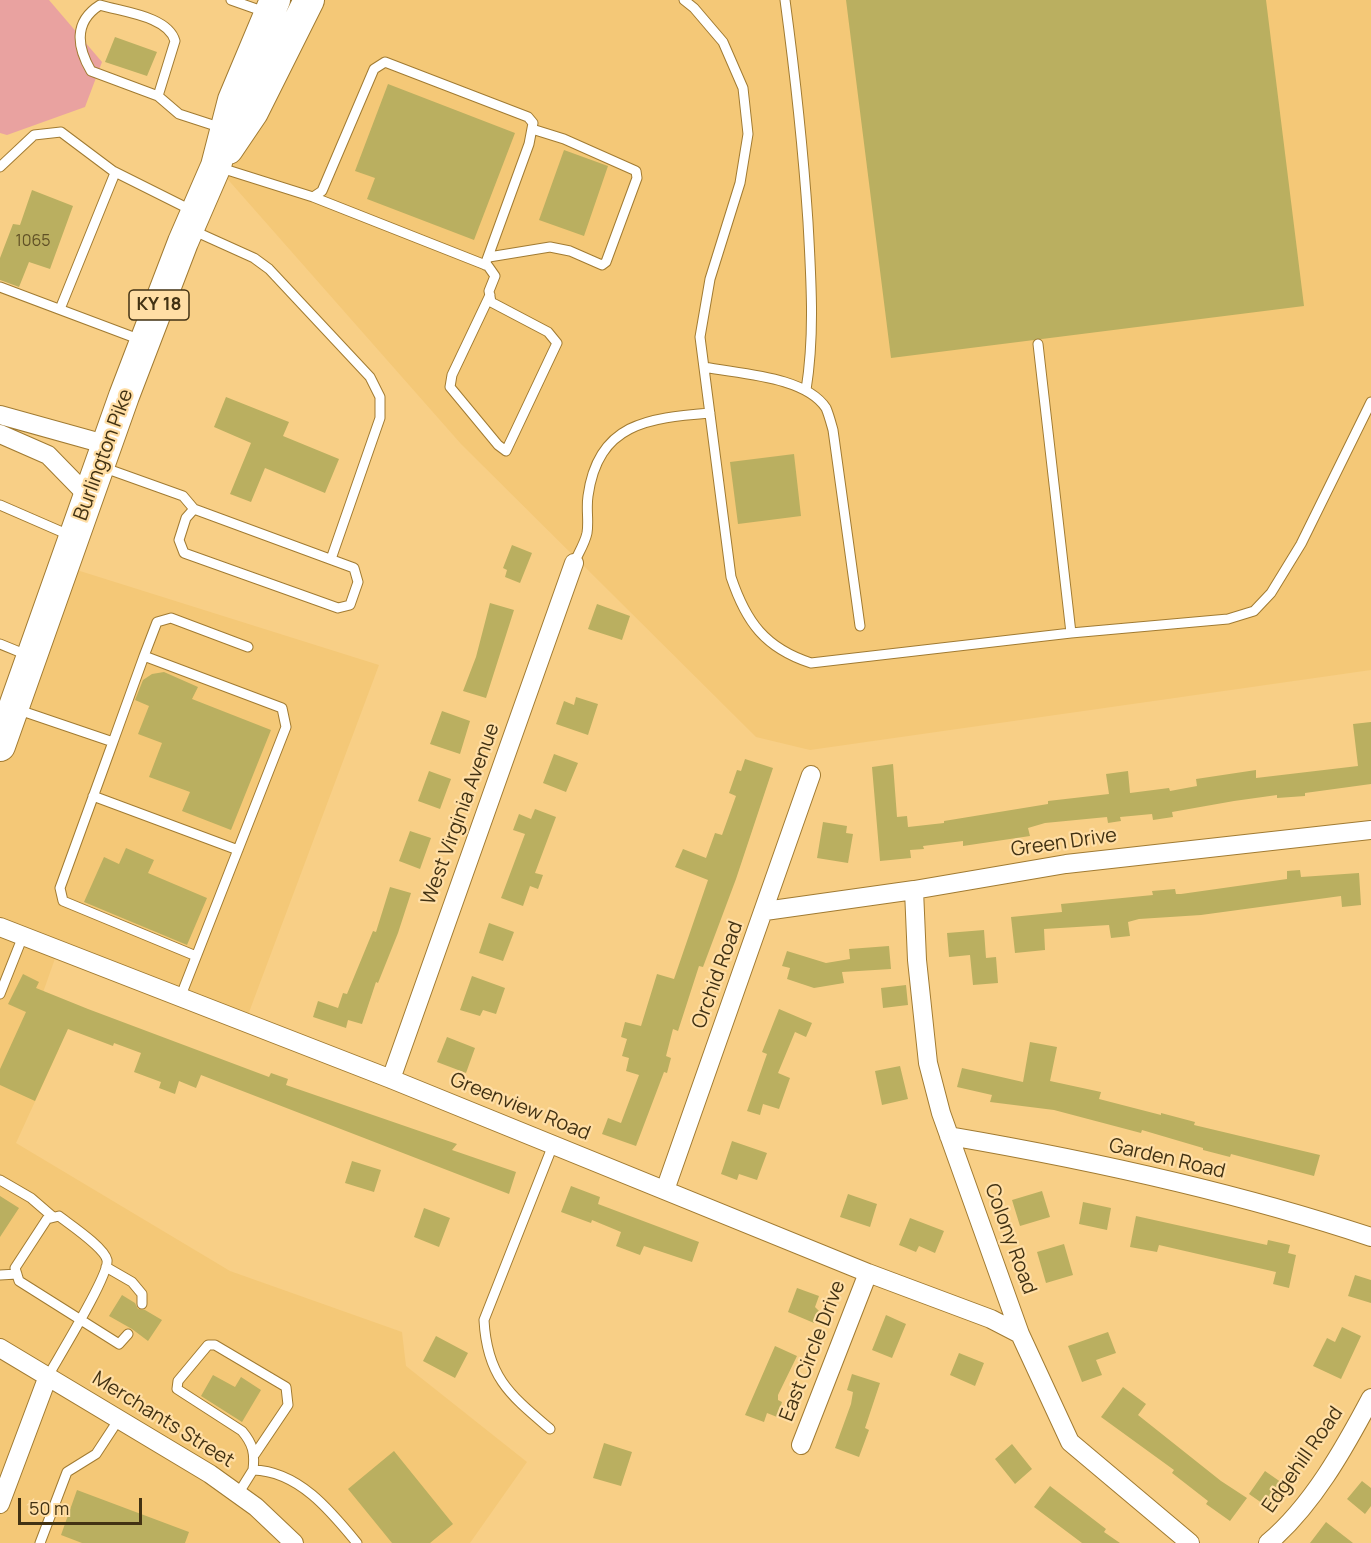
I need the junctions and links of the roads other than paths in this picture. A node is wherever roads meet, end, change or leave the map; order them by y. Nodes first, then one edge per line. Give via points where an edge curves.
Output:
1 (231, 0) edge
2 (309, 0) edge
3 (684, 0) edge
4 (785, 0) edge
5 (272, 7) edge
6 (158, 96) junction
7 (225, 129) junction
8 (532, 129) junction
9 (216, 166) junction
10 (0, 168) edge
11 (116, 172) junction
12 (312, 197) junction
13 (192, 220) junction
14 (487, 261) junction
15 (0, 287) edge
16 (490, 295) junction
17 (60, 309) junction
18 (145, 342) junction
19 (1038, 344) dead end
20 (704, 367) junction
21 (806, 390) junction
22 (1371, 402) edge
23 (710, 413) junction
24 (0, 415) edge
25 (0, 434) edge
26 (104, 456) junction
27 (89, 497) junction
28 (0, 505) edge
29 (194, 509) junction
30 (74, 537) junction
31 (331, 559) junction
32 (574, 563) joint
33 (860, 626) dead end
34 (1071, 633) junction
35 (0, 644) edge
36 (248, 647) dead end
37 (144, 656) junction
38 (32, 657) junction
39 (14, 708) junction
40 (113, 742) junction
41 (0, 746) edge
42 (811, 775) dead end
43 (93, 796) junction
44 (1371, 830) edge
45 (238, 850) junction
46 (914, 890) junction
47 (765, 911) junction
48 (0, 927) edge
49 (23, 936) junction
50 (196, 956) junction
51 (0, 994) edge
52 (180, 998) junction
53 (391, 1079) junction
54 (949, 1136) junction
55 (553, 1144) junction
56 (0, 1180) edge
57 (665, 1190) junction
58 (53, 1217) junction
59 (1371, 1237) edge
60 (106, 1267) junction
61 (867, 1273) junction
62 (17, 1274) junction
63 (0, 1275) edge
64 (142, 1304) dead end
65 (80, 1319) junction
66 (128, 1334) dead end
67 (1020, 1334) junction
68 (0, 1348) edge
69 (48, 1376) junction
70 (1371, 1398) edge
71 (119, 1419) junction
72 (550, 1429) dead end
73 (801, 1444) dead end
74 (255, 1454) junction
75 (6, 1469) edge
76 (253, 1470) junction
77 (238, 1494) junction
78 (0, 1504) edge
79 (40, 1543) edge
80 (294, 1543) edge
81 (357, 1543) edge
82 (1190, 1543) edge
83 (1268, 1543) edge

1 - 5 lane
2 - 9 main road, Burlington Pike / KY 18 via 253,112
3 - 20 lane via 723,42 743,88 748,134 740,183 710,279 700,337
4 - 21 lane via 801,126 813,310
5 - 7 main road, Burlington Pike / KY 18 via 232,100
6 - 6 lane via 91,71 82,56 78,36 84,21 100,5 159,23 173,32 176,40
6 - 7 lane via 179,114
7 - 9 main road, Burlington Pike / KY 18
8 - 12 lane via 528,117 385,62 374,69 322,191
8 - 14 lane
8 - 14 lane via 605,156 636,171 638,178 602,265 570,250 550,248
9 - 12 lane
9 - 13 main road, Burlington Pike / KY 18
10 - 11 lane via 34,135 61,132
11 - 13 lane
11 - 17 lane
12 - 14 lane
13 - 18 main road, Burlington Pike / KY 18
13 - 31 lane via 269,269 370,377 380,397 380,418
14 - 16 lane via 495,276
15 - 17 lane
16 - 16 lane via 491,302 548,332 557,343 506,451 450,387
17 - 18 lane
18 - 26 main road, Burlington Pike / KY 18
19 - 34 lane
20 - 21 lane via 795,384
20 - 23 lane
21 - 33 lane via 827,410 833,430
22 - 34 lane via 1301,544 1271,593 1254,610 1228,619
23 - 32 lane via 634,425 614,437 598,463 588,494 587,534
23 - 34 lane via 730,577 740,604 773,646 811,663
24 - 26 street
25 - 27 street via 48,455
26 - 27 main road, Burlington Pike / KY 18
26 - 29 lane via 183,496
27 - 30 main road, Burlington Pike / KY 18
28 - 30 lane
29 - 31 lane
29 - 31 lane via 186,518 179,540 184,553 338,608 350,605 358,582 354,567
30 - 38 main road, Burlington Pike / KY 18
32 - 53 street, West Virginia Avenue
35 - 38 lane
36 - 37 lane via 171,618 157,622
37 - 40 lane
37 - 45 lane via 282,708 286,727
38 - 39 main road, Burlington Pike / KY 18
39 - 40 lane
39 - 41 main road, Burlington Pike / KY 18
40 - 43 lane
42 - 47 street, Orchid Road
43 - 45 lane
43 - 50 lane via 60,888 63,902
44 - 46 street, Green Drive via 1066,864
45 - 50 lane
46 - 47 street, Green Drive
46 - 54 street, Colony Road via 928,1063
47 - 57 street, Orchid Road
48 - 49 street, Greenview Road
49 - 51 lane
49 - 52 street, Greenview Road
50 - 52 lane
52 - 53 street, Greenview Road
53 - 55 street, Greenview Road
54 - 59 street, Garden Road via 1037,1151 1266,1206
54 - 67 street, Colony Road
55 - 57 street, Greenview Road
55 - 72 lane via 484,1320 494,1368 510,1395
56 - 58 lane
57 - 61 street, Greenview Road
58 - 60 lane via 59,1216 103,1251
58 - 62 lane via 47,1219 15,1268
60 - 64 lane via 132,1282 142,1294
60 - 65 lane
61 - 67 street, Greenview Road via 991,1319
61 - 73 street, East Circle Drive
62 - 63 lane
62 - 65 lane via 19,1281
65 - 66 lane via 119,1344
65 - 69 lane
67 - 82 street, Colony Road via 1070,1442
68 - 69 street, Merchants Street
69 - 71 street, Merchants Street
69 - 75 street
70 - 83 street, Edgehill Road via 1314,1491
71 - 77 street, Merchants Street
71 - 79 lane via 96,1454 67,1472
74 - 74 lane via 242,1431 177,1389 178,1381 208,1345 215,1345 286,1387 288,1405
74 - 76 lane
75 - 78 street
76 - 77 lane
76 - 81 lane via 269,1470 296,1481
77 - 80 street, Merchants Street

